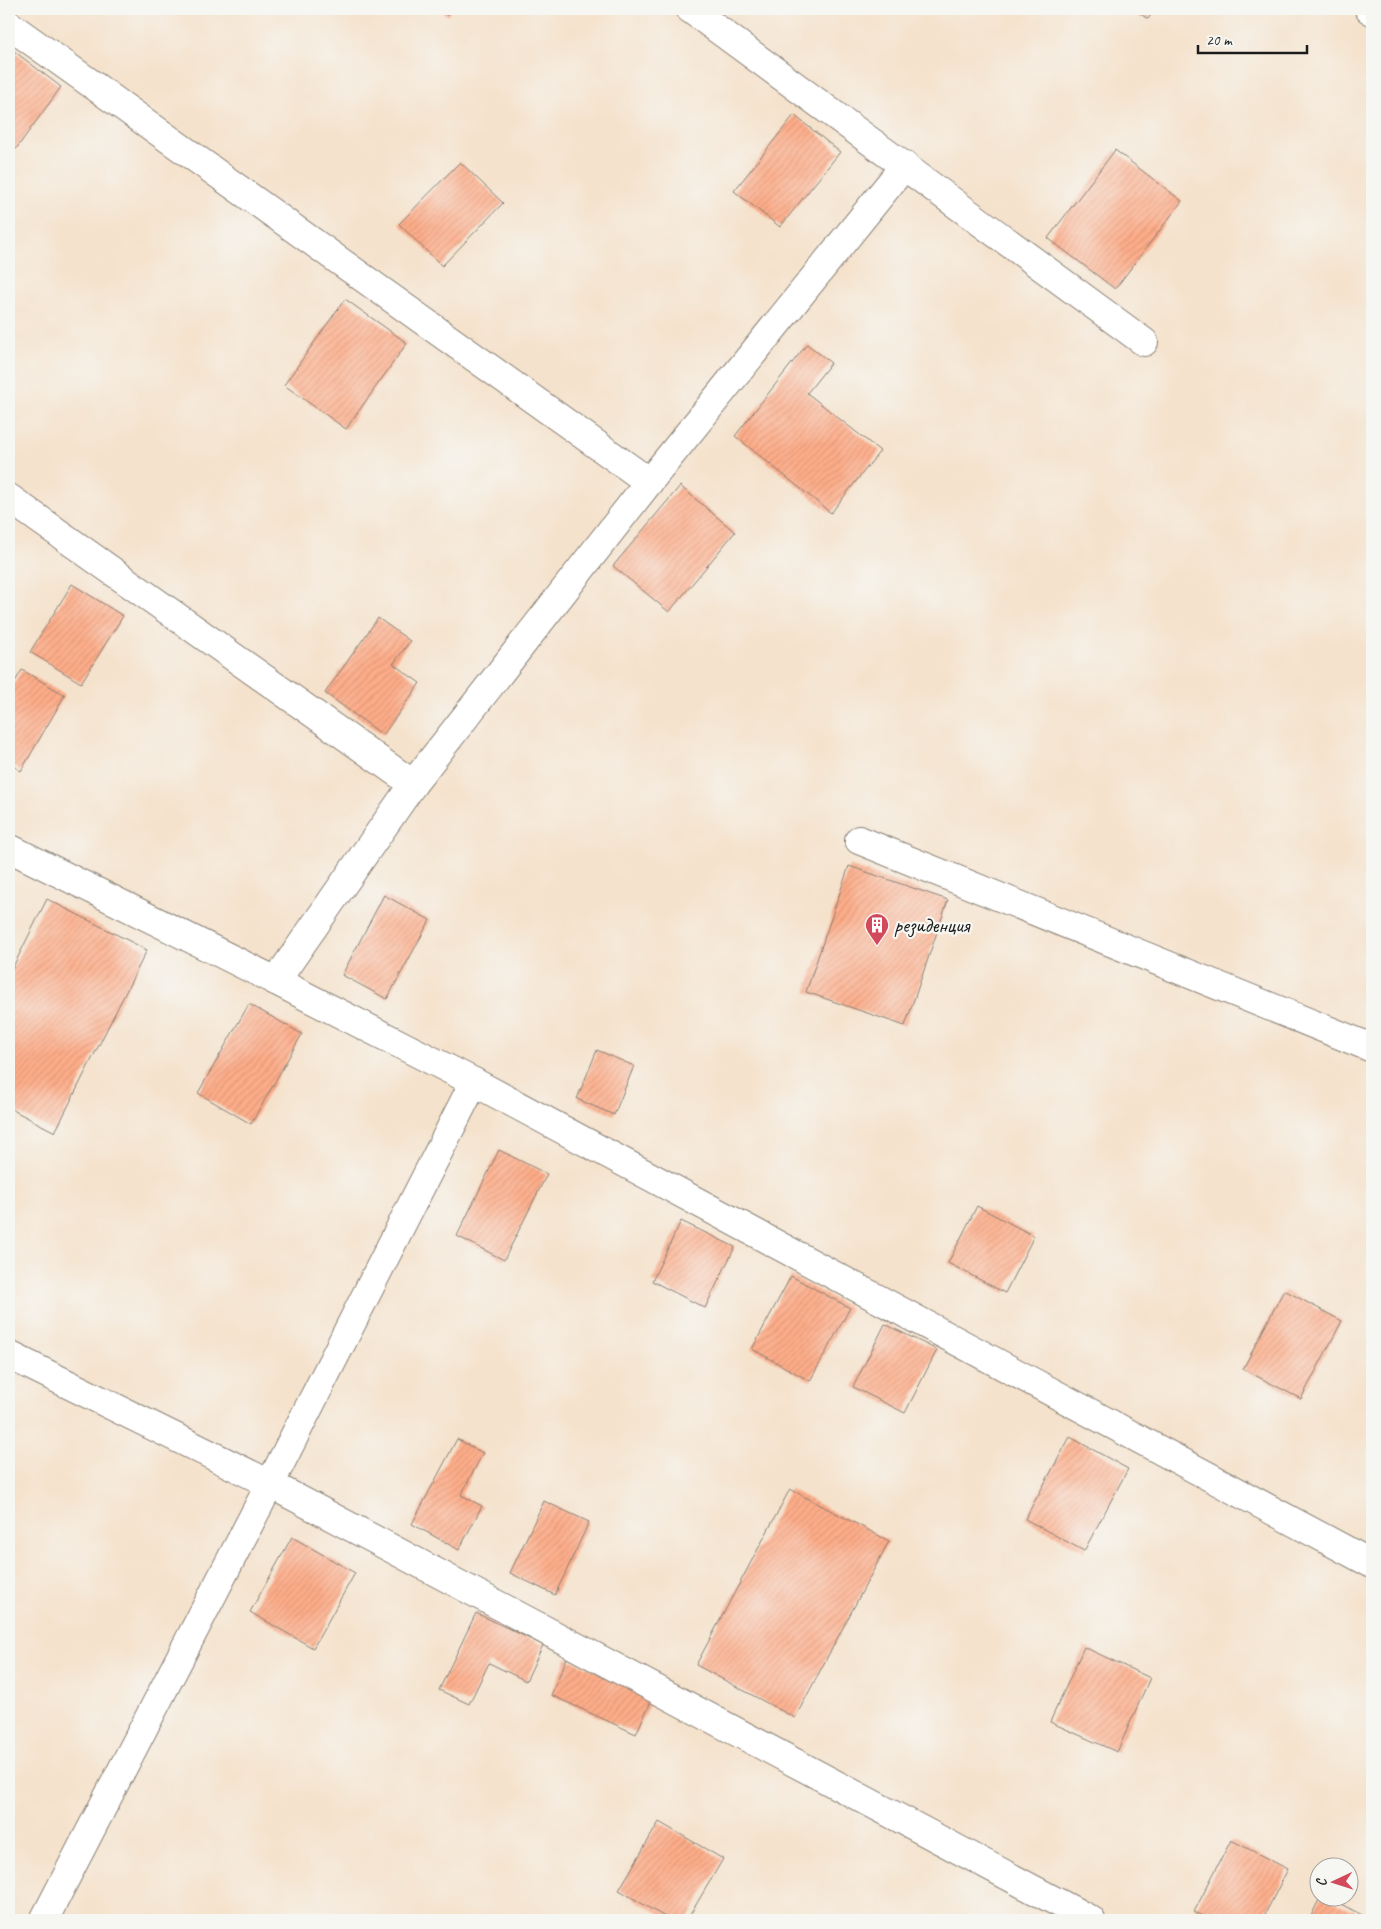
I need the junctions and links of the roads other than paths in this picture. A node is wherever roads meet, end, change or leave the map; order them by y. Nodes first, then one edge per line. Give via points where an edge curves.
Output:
1 (690, 9) edge
2 (1369, 9) edge
3 (1372, 11) edge
4 (9, 25) edge
5 (905, 165) junction
6 (1144, 342) dead end
7 (649, 482) junction
8 (9, 498) edge
9 (414, 784) junction
10 (860, 840) dead end
11 (9, 848) edge
12 (276, 981) junction
13 (1372, 1048) edge
14 (474, 1082) junction
15 (9, 1355) edge
16 (270, 1484) junction
17 (1372, 1564) edge
18 (44, 1920) edge
19 (1091, 1920) edge

1 - 5 street
2 - 3 street
4 - 7 street
5 - 6 street
5 - 7 street
7 - 9 street
8 - 9 street
9 - 12 street
10 - 13 street
11 - 12 street
12 - 14 street
14 - 16 street
14 - 17 street
15 - 16 street
16 - 18 street
16 - 19 street

